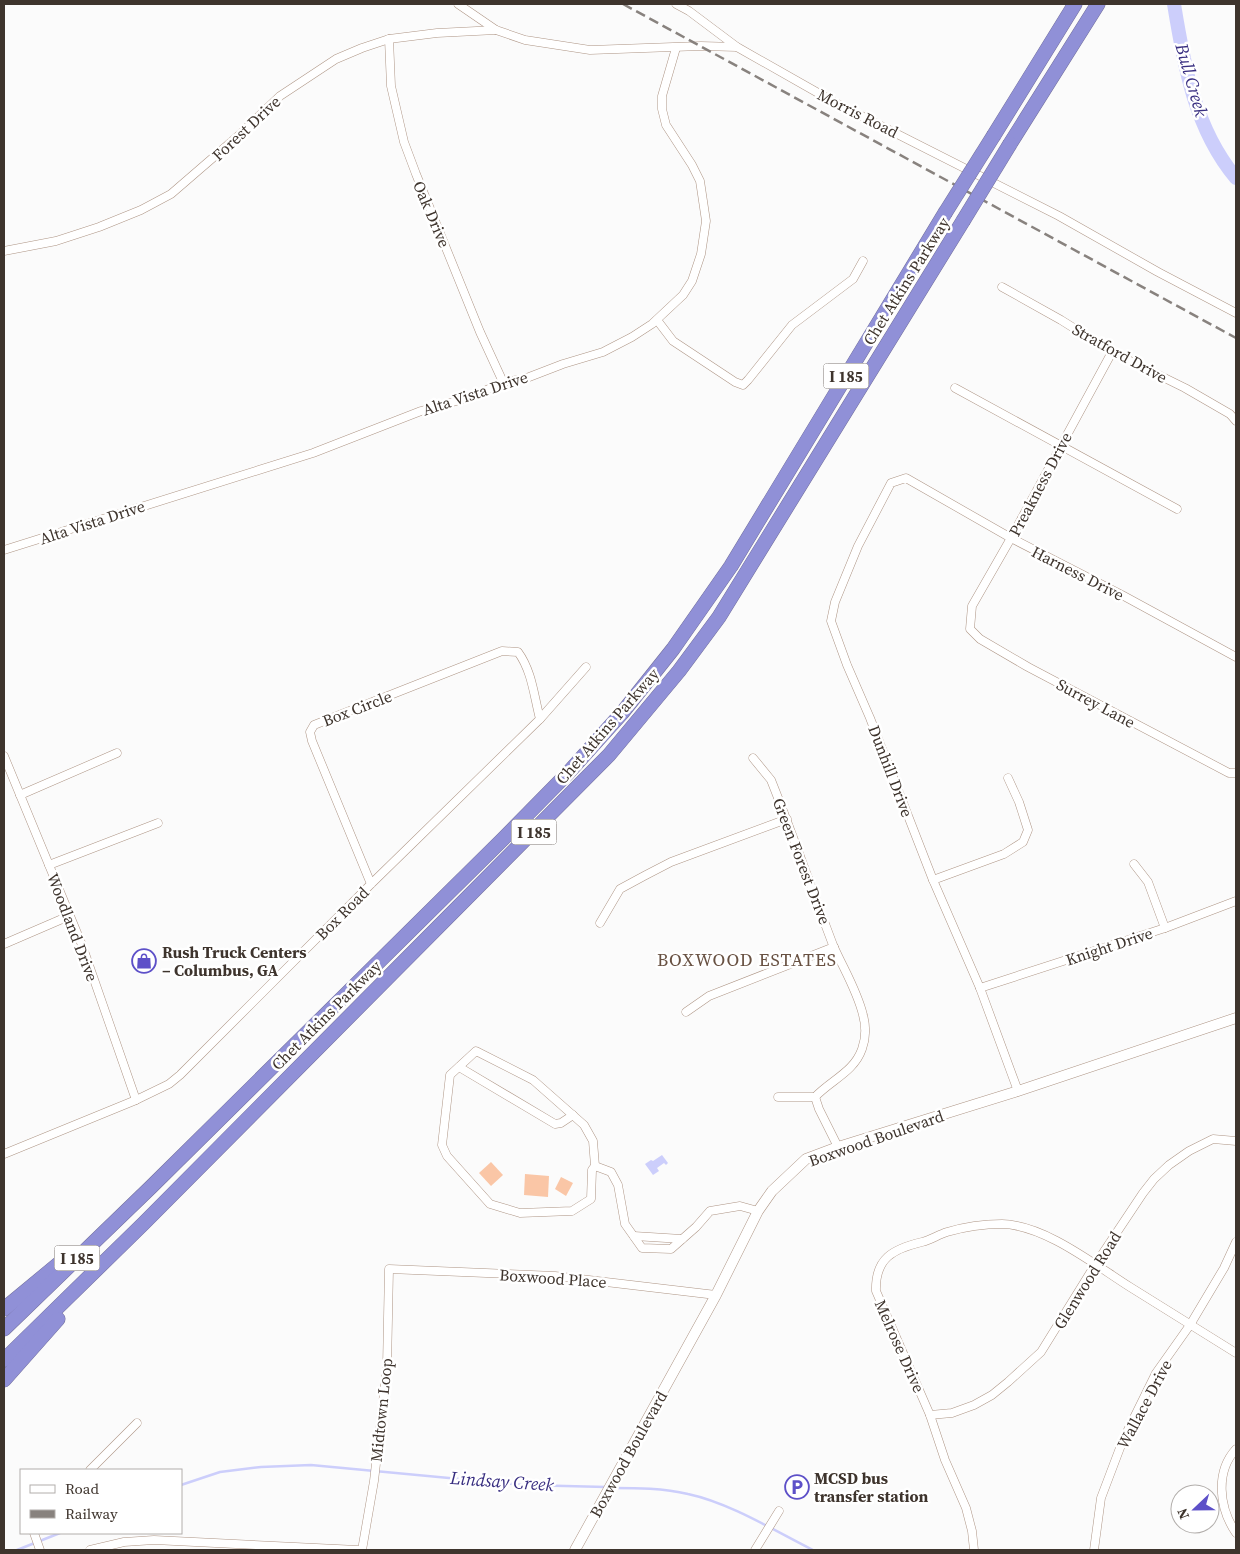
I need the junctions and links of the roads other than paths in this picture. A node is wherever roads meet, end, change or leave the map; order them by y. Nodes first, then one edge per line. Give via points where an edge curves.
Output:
1 (458, 4) edge
2 (676, 4) edge
3 (1075, 4) edge
4 (1098, 4) edge
5 (496, 30) junction
6 (390, 39) junction
7 (737, 47) junction
8 (676, 48) junction
9 (4, 251) edge
10 (863, 261) dead end
11 (1002, 287) dead end
12 (1236, 313) edge
13 (657, 320) junction
14 (1112, 352) junction
15 (503, 382) junction
16 (955, 388) dead end
17 (1236, 421) edge
18 (1061, 445) junction
19 (920, 486) joint
20 (1177, 508) dead end
21 (1011, 538) junction
22 (4, 550) edge
23 (971, 618) joint
24 (1236, 657) edge
25 (586, 667) dead end
26 (540, 719) junction
27 (117, 753) dead end
28 (4, 756) edge
29 (753, 758) dead end
30 (1236, 774) edge
31 (1008, 778) dead end
32 (20, 795) junction
33 (787, 819) junction
34 (158, 823) dead end
35 (1134, 864) dead end
36 (49, 866) junction
37 (933, 880) junction
38 (371, 884) junction
39 (1236, 901) edge
40 (69, 916) junction
41 (600, 923) dead end
42 (1165, 928) junction
43 (4, 944) edge
44 (834, 947) junction
45 (980, 988) junction
46 (686, 1012) dead end
47 (1236, 1018) edge
48 (459, 1067) junction
49 (1018, 1091) junction
50 (778, 1097) dead end
51 (815, 1097) junction
52 (136, 1100) junction
53 (573, 1115) junction
54 (1236, 1141) edge
55 (838, 1147) junction
56 (4, 1154) edge
57 (595, 1166) junction
58 (151, 1187) junction
59 (758, 1211) junction
60 (144, 1223) junction
61 (634, 1236) junction
62 (655, 1238) junction
63 (682, 1240) junction
64 (1236, 1242) edge
65 (654, 1248) junction
66 (1094, 1264) junction
67 (389, 1270) joint
68 (716, 1294) junction
69 (4, 1309) edge
70 (1190, 1325) junction
71 (4, 1329) edge
72 (1236, 1353) edge
73 (4, 1360) edge
74 (4, 1380) edge
75 (930, 1415) junction
76 (137, 1423) dead end
77 (1236, 1449) edge
78 (91, 1469) edge
79 (779, 1511) dead end
80 (1236, 1533) edge
81 (34, 1534) edge
82 (40, 1550) edge
83 (90, 1550) edge
84 (360, 1550) edge
85 (575, 1550) edge
86 (755, 1550) edge
87 (974, 1550) edge
88 (1094, 1550) edge

1 - 5 street, Morris Road
2 - 7 street
3 - 58 highway, Chet Atkins Parkway / I 185, bridge via 731,566 673,650 568,773
4 - 60 highway, Chet Atkins Parkway / I 185, bridge via 719,617 679,672 609,755
5 - 6 street, Forest Drive
5 - 8 street, Morris Road via 525,40 590,50
6 - 9 street, Forest Drive via 336,59 280,96 171,194 99,227 56,241
6 - 15 street, Oak Drive via 391,86 404,142
7 - 8 street, Morris Road
7 - 12 street, Morris Road via 834,102 1059,216
8 - 13 street, Alta Vista Drive via 662,96 662,110 666,124 700,181 706,221 701,254 692,281
10 - 13 street via 853,279 792,325 742,385 673,340
11 - 14 street, Stratford Drive
13 - 15 street, Alta Vista Drive via 603,352 524,379
14 - 17 street, Stratford Drive via 1185,388 1230,414
14 - 18 street, Preakness Drive
15 - 22 street, Alta Vista Drive via 474,396 421,410 313,452
16 - 18 street
18 - 20 street
18 - 21 street, Preakness Drive
19 - 21 street, Harness Drive
19 - 37 street, Dunhill Drive via 906,478 891,483 858,546 835,602 831,621
21 - 23 street, Preakness Drive via 972,606
21 - 24 street, Harness Drive
23 - 30 street, Surrey Lane via 970,628 980,639 1229,774
25 - 26 street, Box Road
26 - 38 street, Box Road
26 - 38 street, Box Circle via 525,662 518,652 502,651 314,725 310,732 312,742
27 - 32 street
28 - 32 street, Woodland Drive
29 - 33 street, Green Forest Drive via 771,780
31 - 37 street via 1028,830 1023,842 1004,854
32 - 36 street, Woodland Drive
33 - 41 street via 670,862 620,889
33 - 44 street, Green Forest Drive
34 - 36 street
35 - 42 street via 1148,882
36 - 40 street, Woodland Drive
37 - 45 street, Dunhill Drive
38 - 52 street, Box Road via 180,1075
39 - 42 street, Knight Drive
40 - 43 street
40 - 52 street, Woodland Drive
42 - 45 street, Knight Drive
44 - 46 street via 709,996
44 - 51 street, Green Forest Drive via 856,994 863,1015 865,1038 850,1069
45 - 49 street, Dunhill Drive
47 - 49 street, Boxwood Boulevard
48 - 53 street via 555,1124
48 - 53 street via 476,1051 533,1080
48 - 57 street via 450,1075 442,1145 447,1156 490,1204 520,1213 572,1212 591,1199
49 - 55 street, Boxwood Boulevard
50 - 51 street
51 - 55 street
52 - 56 street, Box Road
53 - 57 street via 584,1125 593,1141
54 - 66 street, Glenwood Road via 1213,1139 1169,1165 1143,1193
55 - 59 street, Boxwood Boulevard via 806,1159 772,1191
57 - 61 street via 611,1172 618,1185 625,1224
58 - 69 highway
58 - 71 highway, Chet Atkins Parkway / I 185
59 - 63 street via 740,1206 710,1211
59 - 68 street, Boxwood Boulevard
60 - 73 highway, Chet Atkins Parkway / I 185
60 - 74 highway
61 - 62 street
61 - 65 street via 642,1248
62 - 63 street
62 - 65 street
63 - 65 street via 672,1249
64 - 70 street, Wallace Drive
66 - 70 street, Melrose Drive
66 - 75 street, Glenwood Road via 1041,1352 992,1395 952,1413
66 - 75 street, Melrose Drive via 1043,1235 1003,1224 946,1233 904,1246 886,1259 879,1269 876,1291
67 - 68 street, Boxwood Place via 555,1276
67 - 84 street, Midtown Loop via 387,1367 374,1480
68 - 85 street, Boxwood Boulevard
70 - 72 street, Melrose Drive
70 - 88 street, Wallace Drive via 1156,1373 1123,1440 1101,1498
75 - 87 street, Melrose Drive via 966,1508
76 - 78 street
77 - 80 street via 1226,1464 1222,1487 1225,1510
79 - 86 street
81 - 82 street
83 - 84 street via 124,1542 154,1540

